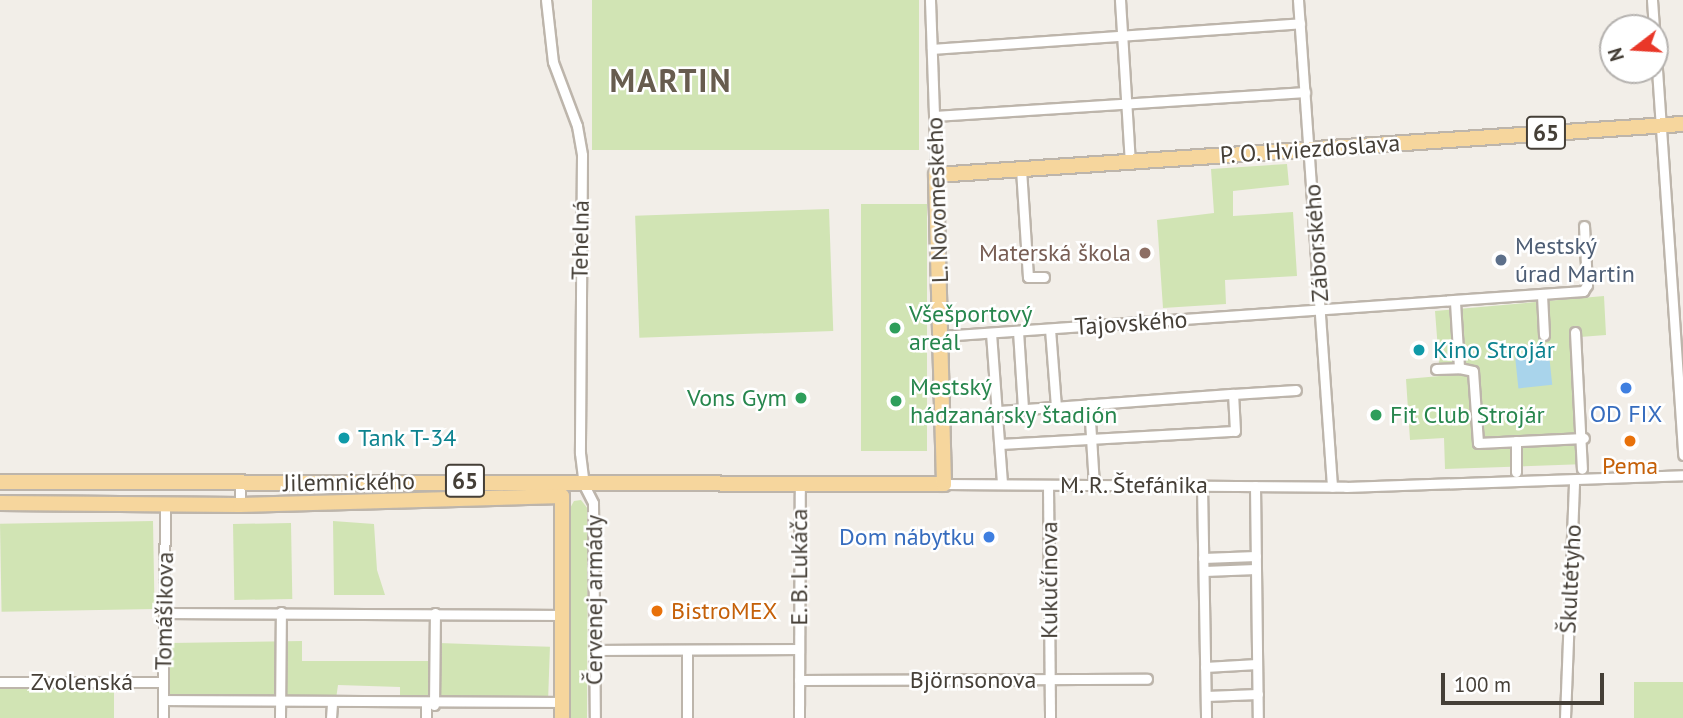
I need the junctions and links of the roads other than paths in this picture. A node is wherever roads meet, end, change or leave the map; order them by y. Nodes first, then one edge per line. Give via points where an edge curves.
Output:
1 (546, 0) edge
2 (930, 0) edge
3 (1120, 0) edge
4 (1298, 0) edge
5 (1300, 23) junction
6 (1122, 36) junction
7 (932, 49) junction
8 (1658, 84) edge
9 (1305, 92) junction
10 (1126, 105) junction
11 (935, 117) junction
12 (1683, 124) edge
13 (1661, 125) junction
14 (1309, 149) junction
15 (1130, 162) junction
16 (1021, 169) junction
17 (936, 175) junction
18 (1584, 226) dead end
19 (1044, 276) dead end
20 (1542, 295) junction
21 (1455, 302) junction
22 (1321, 310) junction
23 (1679, 314) edge
24 (1050, 329) junction
25 (1018, 331) junction
26 (1575, 332) dead end
27 (991, 333) junction
28 (1544, 335) dead end
29 (941, 337) junction
30 (1459, 368) junction
31 (1436, 369) dead end
32 (1296, 390) dead end
33 (1233, 394) junction
34 (1089, 404) junction
35 (1055, 407) junction
36 (1023, 409) junction
37 (999, 411) junction
38 (1583, 438) junction
39 (1091, 440) junction
40 (1516, 441) junction
41 (1000, 444) junction
42 (1683, 455) edge
43 (1582, 469) dead end
44 (1516, 472) dead end
45 (1683, 475) edge
46 (1574, 481) junction
47 (0, 482) edge
48 (240, 484) junction
49 (944, 484) junction
50 (1002, 484) junction
51 (584, 485) junction
52 (800, 485) junction
53 (1048, 485) junction
54 (1094, 486) junction
55 (1202, 486) junction
56 (1255, 486) junction
57 (1332, 487) junction
58 (562, 496) junction
59 (0, 503) edge
60 (165, 505) junction
61 (240, 505) junction
62 (1256, 556) junction
63 (1203, 558) junction
64 (1256, 569) junction
65 (1203, 571) junction
66 (281, 612) junction
67 (435, 612) junction
68 (166, 613) junction
69 (562, 615) junction
70 (799, 649) junction
71 (594, 650) junction
72 (687, 650) junction
73 (1257, 664) junction
74 (1205, 667) junction
75 (1147, 679) dead end
76 (799, 680) junction
77 (1049, 680) junction
78 (0, 682) edge
79 (163, 682) junction
80 (1258, 694) junction
81 (1206, 695) junction
82 (163, 700) junction
83 (279, 702) junction
84 (562, 702) junction
85 (332, 703) junction
86 (430, 705) junction
87 (163, 718) edge
88 (280, 718) edge
89 (331, 718) edge
90 (426, 718) edge
91 (562, 718) edge
92 (594, 718) edge
93 (687, 718) edge
94 (799, 718) edge
95 (1050, 718) edge
96 (1206, 718) edge
97 (1258, 718) edge
98 (1565, 718) edge

1 - 51 street, Tehelná via 553,62 577,125 582,155 578,312
2 - 7 street, L. Novomeského
3 - 6 street
4 - 5 street, Záborského
5 - 6 street
5 - 9 street, Záborského
6 - 7 street
6 - 10 street
7 - 11 street, L. Novomeského
8 - 13 street
9 - 10 street
9 - 14 street, Záborského
10 - 11 street
10 - 15 street
11 - 17 street, L. Novomeského
12 - 13 main road, P. O. Hviezdoslava / 65
13 - 14 main road, P. O. Hviezdoslava / 65
13 - 23 street
14 - 15 main road, P. O. Hviezdoslava / 65
14 - 22 street, Záborského
15 - 16 main road, P. O. Hviezdoslava / 65
16 - 17 main road, P. O. Hviezdoslava / 65
16 - 19 street via 1028,277
17 - 29 main road, L. Novomeského
18 - 20 street, Tajovského via 1587,285 1583,291
20 - 21 street, Tajovského
20 - 28 street
21 - 22 street, Tajovského
21 - 30 street
22 - 24 street, Tajovského
22 - 57 street, Záborského
23 - 42 street
24 - 25 street, Tajovského
24 - 35 street
25 - 27 street, Tajovského
25 - 36 street
26 - 38 street
27 - 29 street, Tajovského
27 - 37 street
29 - 49 main road, L. Novomeského
30 - 31 street
30 - 40 street via 1473,371 1478,443
32 - 33 street
33 - 34 street
33 - 39 street via 1235,431
34 - 35 street
34 - 39 street
35 - 36 street
36 - 37 street
37 - 41 street
38 - 40 street
38 - 43 street
39 - 41 street
39 - 54 street
40 - 44 street
41 - 50 street
45 - 46 street, M. R. Štefánika
46 - 57 street, M. R. Štefánika
46 - 98 street, Škultétyho
47 - 48 main road, Jilemnického / 65
48 - 51 main road, Jilemnického / 65
48 - 61 street
49 - 50 street, M. R. Štefánika
49 - 52 main road, M. R. Štefánika / 65
50 - 53 street, M. R. Štefánika
51 - 52 main road, M. R. Štefánika / 65
51 - 58 main road
51 - 71 street, Červenej armády via 593,503
52 - 70 street, E. B. Lukáča
53 - 54 street, M. R. Štefánika
53 - 77 street, Kukučínova
54 - 55 street, M. R. Štefánika
55 - 56 street, M. R. Štefánika
55 - 63 street
56 - 57 street, M. R. Štefánika
56 - 62 street
58 - 61 main road, Jilemnického / 65
58 - 69 main road, Červenej armády
59 - 60 main road, Jilemnického / 65
60 - 61 main road, Jilemnického / 65
60 - 68 street, Tomášikova
62 - 63 street
62 - 64 street
63 - 65 street
64 - 65 street
64 - 73 street
65 - 74 street
66 - 67 street
66 - 68 street
66 - 83 street
67 - 69 street
67 - 86 street
68 - 79 street, Tomášikova
69 - 84 main road, Červenej armády
70 - 72 street, E. B. Lukáča
70 - 76 street, E. B. Lukáča
71 - 72 street, E. B. Lukáča
71 - 92 street, Červenej armády
72 - 93 street
73 - 74 street
73 - 80 street
74 - 81 street
75 - 77 street, Björnsonova
76 - 77 street, Björnsonova
76 - 94 street, E. B. Lukáča
77 - 95 street, Kukučínova
78 - 79 street, Zvolenská
79 - 82 street, Tomášikova
80 - 81 street
80 - 97 street
81 - 96 street
82 - 83 street
82 - 87 street, Tomášikova
83 - 85 street
83 - 88 street
84 - 86 street
84 - 91 main road, Červenej armády
85 - 86 street
85 - 89 street
86 - 90 street

